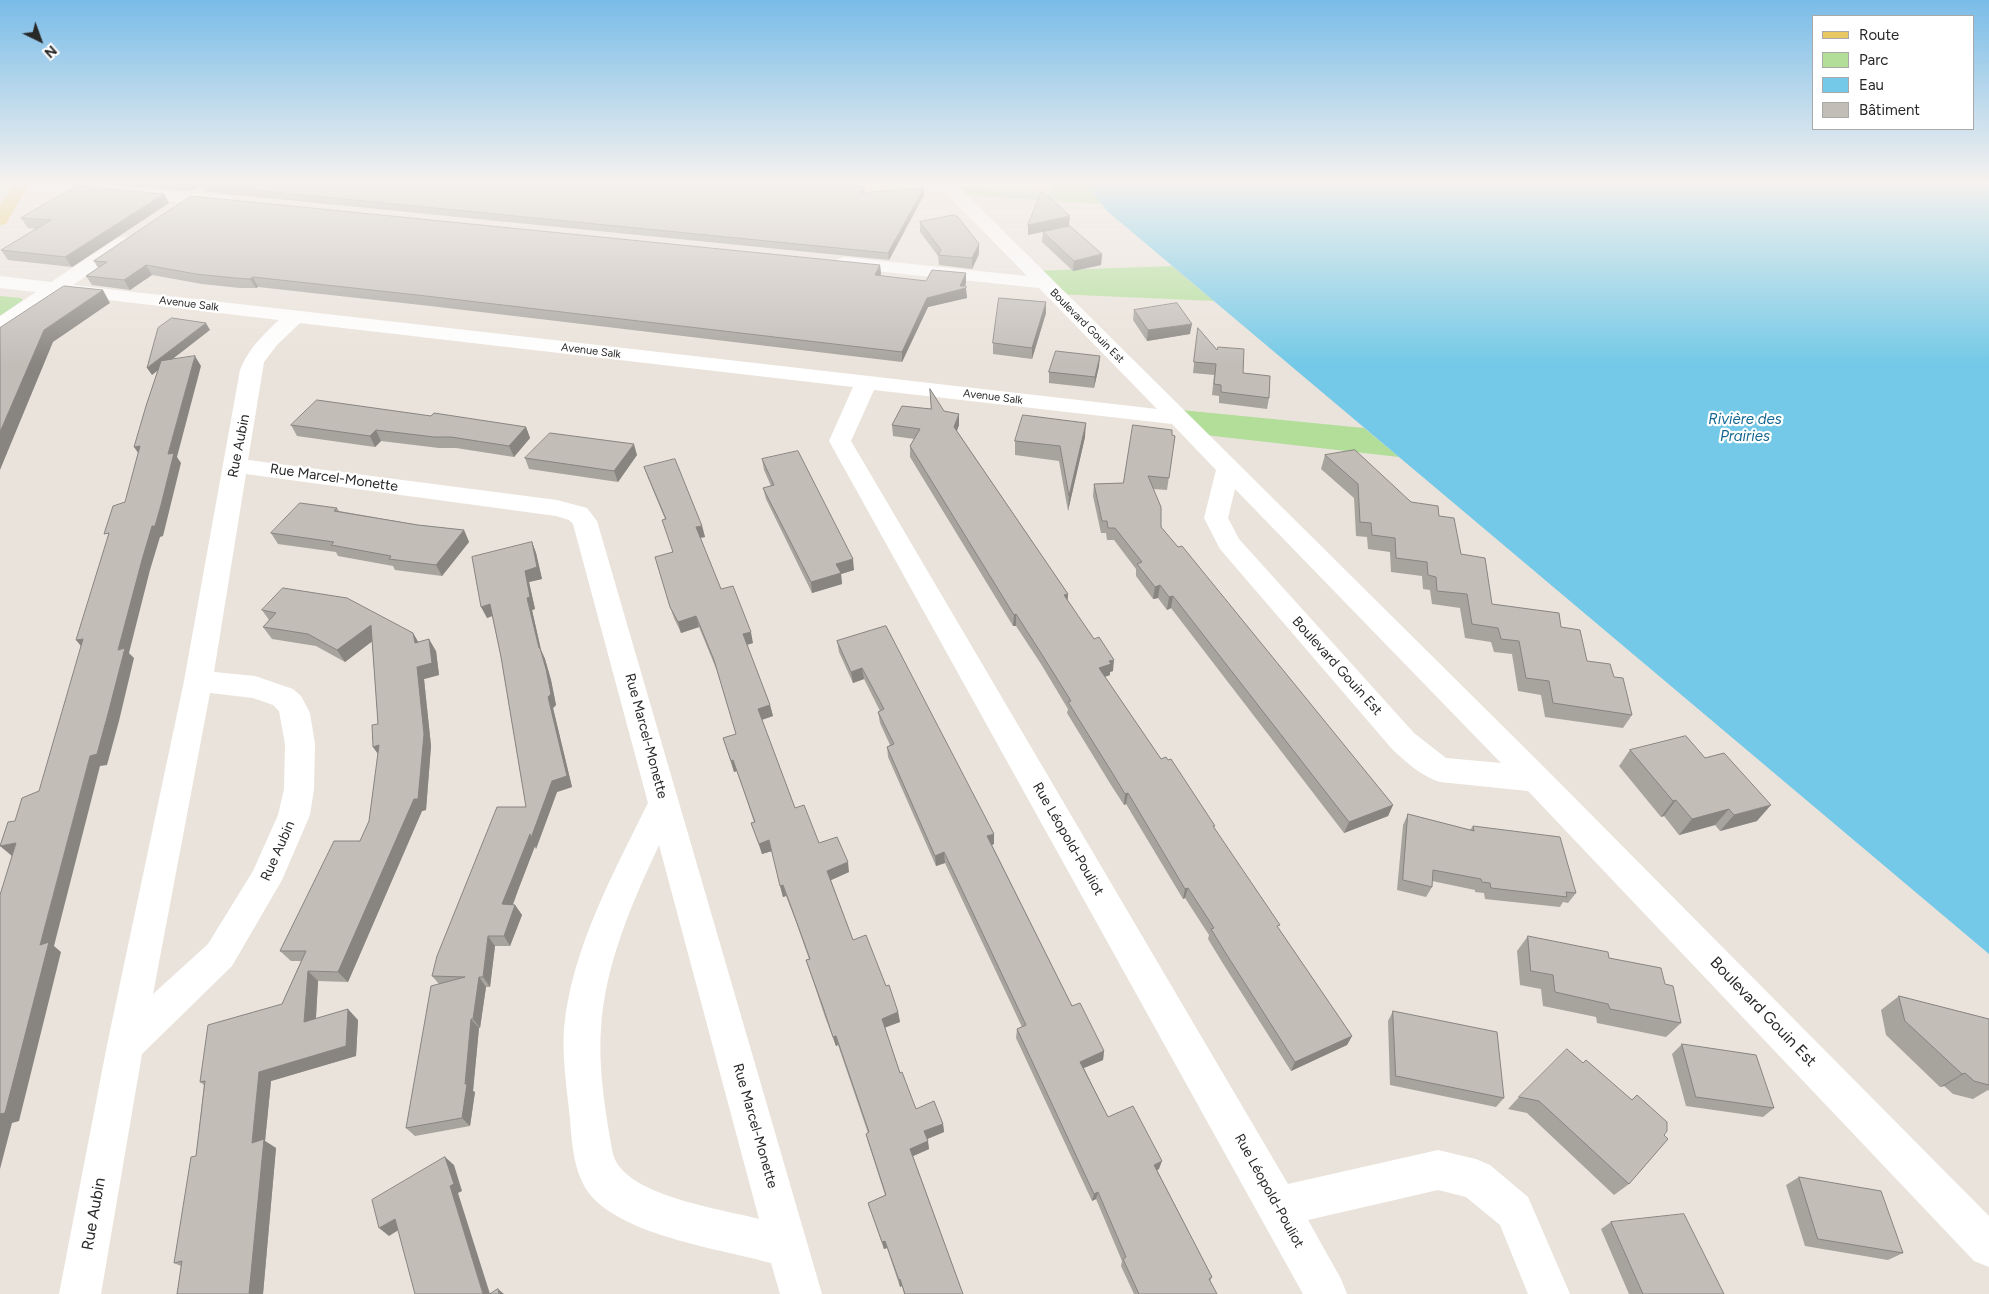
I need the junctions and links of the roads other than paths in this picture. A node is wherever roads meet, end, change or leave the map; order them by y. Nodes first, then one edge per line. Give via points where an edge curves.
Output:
1 (120, 244) edge
2 (1006, 244) edge
3 (826, 262) edge
4 (0, 282) edge
5 (1044, 283) junction
6 (55, 288) junction
7 (296, 316) junction
8 (0, 325) edge
9 (866, 383) junction
10 (1182, 420) junction
11 (235, 465) junction
12 (1228, 467) junction
13 (198, 681) junction
14 (1536, 779) junction
15 (664, 802) junction
16 (125, 1046) junction
17 (1278, 1207) junction
18 (1989, 1246) edge
19 (789, 1247) junction
20 (80, 1294) edge
21 (801, 1294) edge
22 (1326, 1294) edge
23 (1549, 1294) edge

1 - 6 street
2 - 5 street, Boulevard Gouin Est
3 - 5 street
4 - 6 street, Avenue Salk
5 - 10 street, Boulevard Gouin Est
6 - 7 street, Avenue Salk
6 - 8 street
7 - 9 street, Avenue Salk
7 - 11 street, Rue Aubin via 271,338 251,368
9 - 10 street, Avenue Salk
9 - 17 street, Rue Léopold-Pouliot via 840,441
10 - 12 street, Boulevard Gouin Est
11 - 13 street, Rue Aubin
11 - 15 street, Rue Marcel-Monette via 557,508 578,514 589,529
12 - 14 street, Boulevard Gouin Est
12 - 14 street, Boulevard Gouin Est via 1216,518 1228,543 1403,741 1440,770
13 - 16 street, Rue Aubin
13 - 16 street, Rue Aubin via 255,687 283,697 291,704 300,744 299,789 294,815 266,880 220,955
14 - 18 street, Boulevard Gouin Est
15 - 19 street, Rue Marcel-Monette
15 - 19 street via 603,934 583,1018 585,1082 598,1168 607,1185 657,1214
16 - 20 street, Rue Aubin
17 - 22 street, Rue Léopold-Pouliot
17 - 23 street via 1438,1170 1476,1179 1514,1211
19 - 21 street, Rue Marcel-Monette

